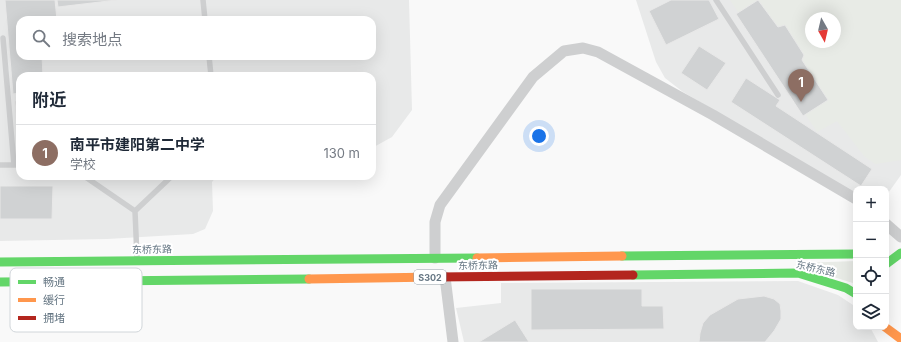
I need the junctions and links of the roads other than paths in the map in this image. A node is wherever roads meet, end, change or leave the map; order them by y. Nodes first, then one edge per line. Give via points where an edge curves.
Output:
1 (203, 0) edge
2 (716, 0) edge
3 (205, 16) edge
4 (3, 38) dead end
5 (209, 60) edge
6 (211, 72) edge
7 (778, 95) dead end
8 (16, 156) edge
9 (16, 165) edge
10 (0, 166) edge
11 (90, 180) edge
12 (168, 180) edge
13 (853, 197) edge
14 (135, 211) junction
15 (889, 227) edge
16 (901, 237) edge
17 (889, 253) edge
18 (901, 253) edge
19 (853, 254) edge
20 (435, 258) junction
21 (138, 261) junction
22 (0, 262) edge
23 (889, 262) edge
24 (444, 277) junction
25 (142, 280) edge
26 (0, 282) edge
27 (10, 282) edge
28 (853, 292) edge
29 (886, 330) edge
30 (888, 330) edge
31 (901, 339) edge
32 (453, 342) edge
33 (892, 342) edge

1 - 3 lane
2 - 7 lane
4 - 8 lane
5 - 6 lane
9 - 10 lane
11 - 14 lane
12 - 14 lane
13 - 20 street via 713,115 598,52 583,48 564,51 533,77 440,205 435,222
14 - 21 lane
15 - 16 street
17 - 18 main road
18 - 23 main road
19 - 20 main road, 东桥东路 / S302
20 - 21 main road, 东桥东路 / S302
21 - 22 main road, 东桥东路 / S302
24 - 25 main road, 东桥东路 / S302
24 - 28 main road, 东桥东路 / S302 via 798,273 840,285
24 - 32 street
26 - 27 main road, 东桥东路 / S302
29 - 33 main road
30 - 31 main road

